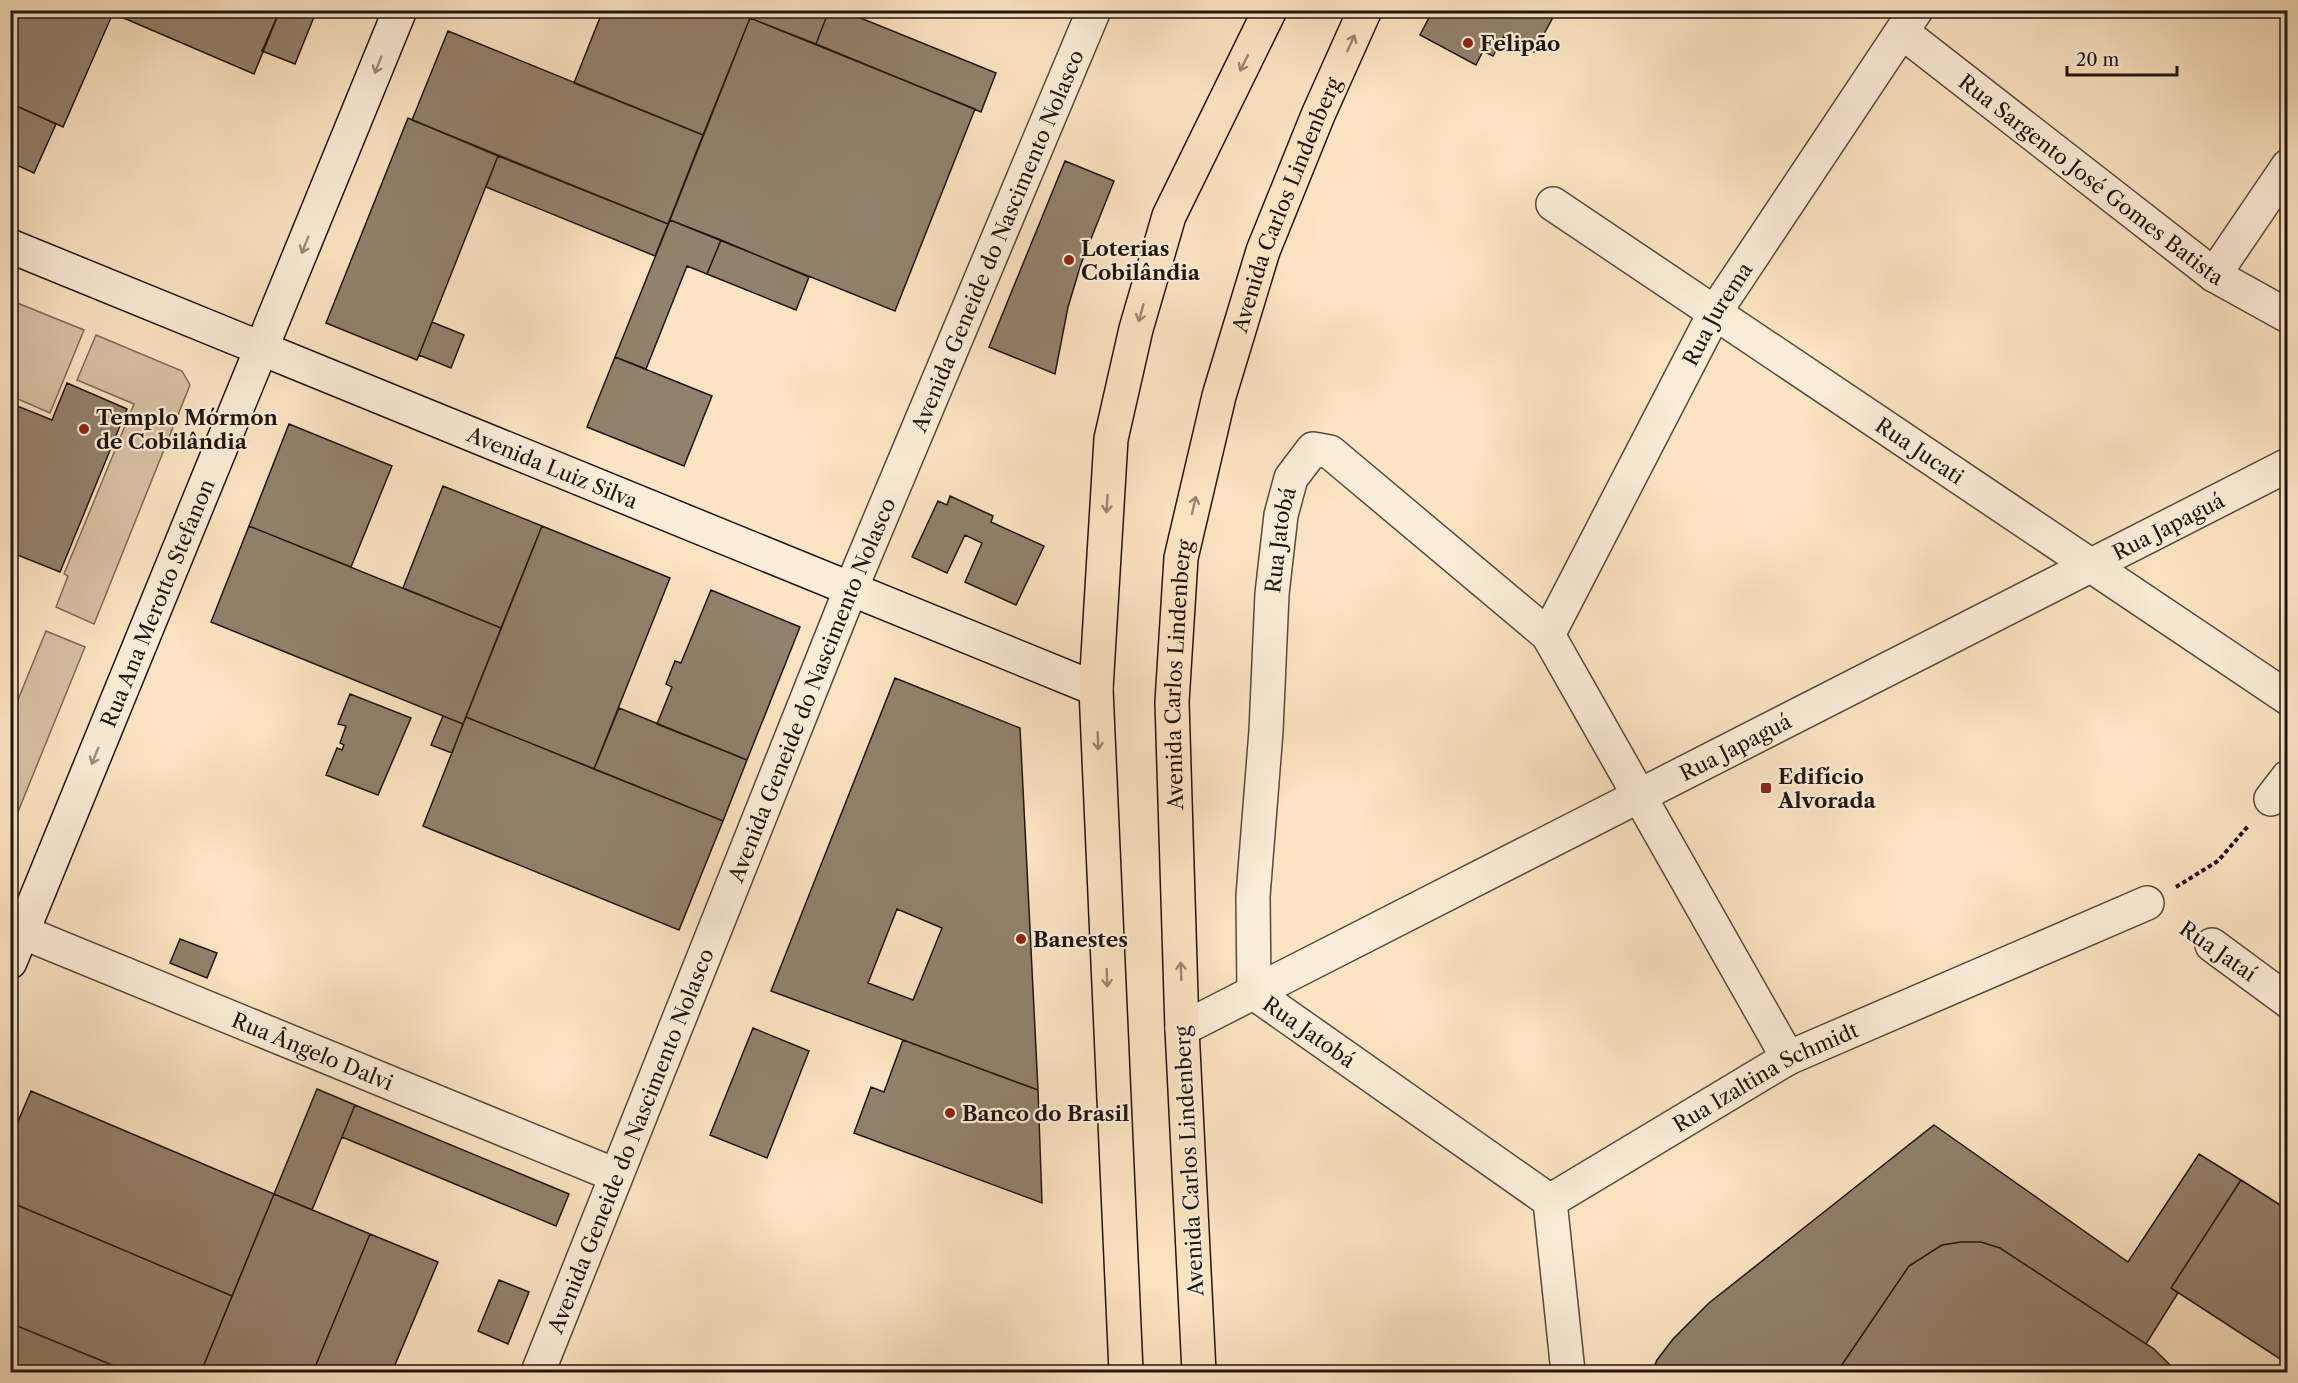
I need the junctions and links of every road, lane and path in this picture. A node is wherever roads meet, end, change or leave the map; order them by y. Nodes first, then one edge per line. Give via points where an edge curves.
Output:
1 (400, 10) edge
2 (1094, 10) edge
3 (1270, 10) edge
4 (1365, 10) edge
5 (1909, 21) edge
6 (2288, 166) edge
7 (1553, 204) dead end
8 (10, 246) edge
9 (2214, 275) junction
10 (1715, 312) junction
11 (2288, 316) edge
12 (262, 350) junction
13 (2288, 465) edge
14 (2089, 566) junction
15 (850, 591) junction
16 (1548, 635) junction
17 (1096, 689) junction
18 (2288, 698) edge
19 (2279, 788) edge
20 (1640, 796) junction
21 (2147, 903) joint
22 (17, 930) edge
23 (2212, 945) dead end
24 (10, 962) edge
25 (1254, 993) junction
26 (2288, 1001) edge
27 (1182, 1029) junction
28 (1788, 1058) junction
29 (615, 1175) junction
30 (1550, 1201) junction
31 (538, 1372) edge
32 (1126, 1372) edge
33 (1199, 1372) edge
34 (1568, 1372) edge

1 -> 12 street, Rua Ana Merotto Stefanon
2 - 15 street, Avenida Geneide do Nascimento Nolasco
3 -> 17 main road via 1169,216 1136,330 1111,439
27 -> 4 main road, Avenida Carlos Lindenberg via 1172,702 1181,558 1219,396 1263,251
5 - 9 street, Rua Sargento José Gomes Batista
5 - 10 street, Rua Jurema
6 - 9 street
7 - 10 street, Rua Jucati
8 - 12 street, Avenida Luiz Silva
9 - 11 street, Rua Sargento José Gomes Batista
10 - 14 street, Rua Jucati
10 - 16 street, Rua Jurema
12 - 15 street, Avenida Luiz Silva
12 -> 22 street, Rua Ana Merotto Stefanon
13 - 14 street, Rua Japaguá
14 - 18 street, Rua Jucati
14 - 20 street, Rua Japaguá
15 - 17 street, Avenida Luiz Silva
15 - 29 street, Avenida Geneide do Nascimento Nolasco
16 - 20 street, Rua Jatobá
16 - 25 street, Rua Jatobá via 1330,452 1313,449 1291,478 1278,537 1253,896
17 -> 32 main road
19 - 21 path via 2218,861
20 - 25 street, Rua Japaguá
20 - 28 street, Rua Jatobá
21 - 28 street, Rua Izaltina Schmidt
22 - 24 street, Rua Ana Merotto Stefanon
22 - 29 street, Rua Ângelo Dalvi
23 - 26 street, Rua Jataí
25 - 27 street, Rua Japaguá
25 - 30 street, Rua Jatobá
27 - 33 main road, Avenida Carlos Lindenberg
28 - 30 street, Rua Izaltina Schmidt
29 - 31 street, Avenida Geneide do Nascimento Nolasco
30 - 34 street

